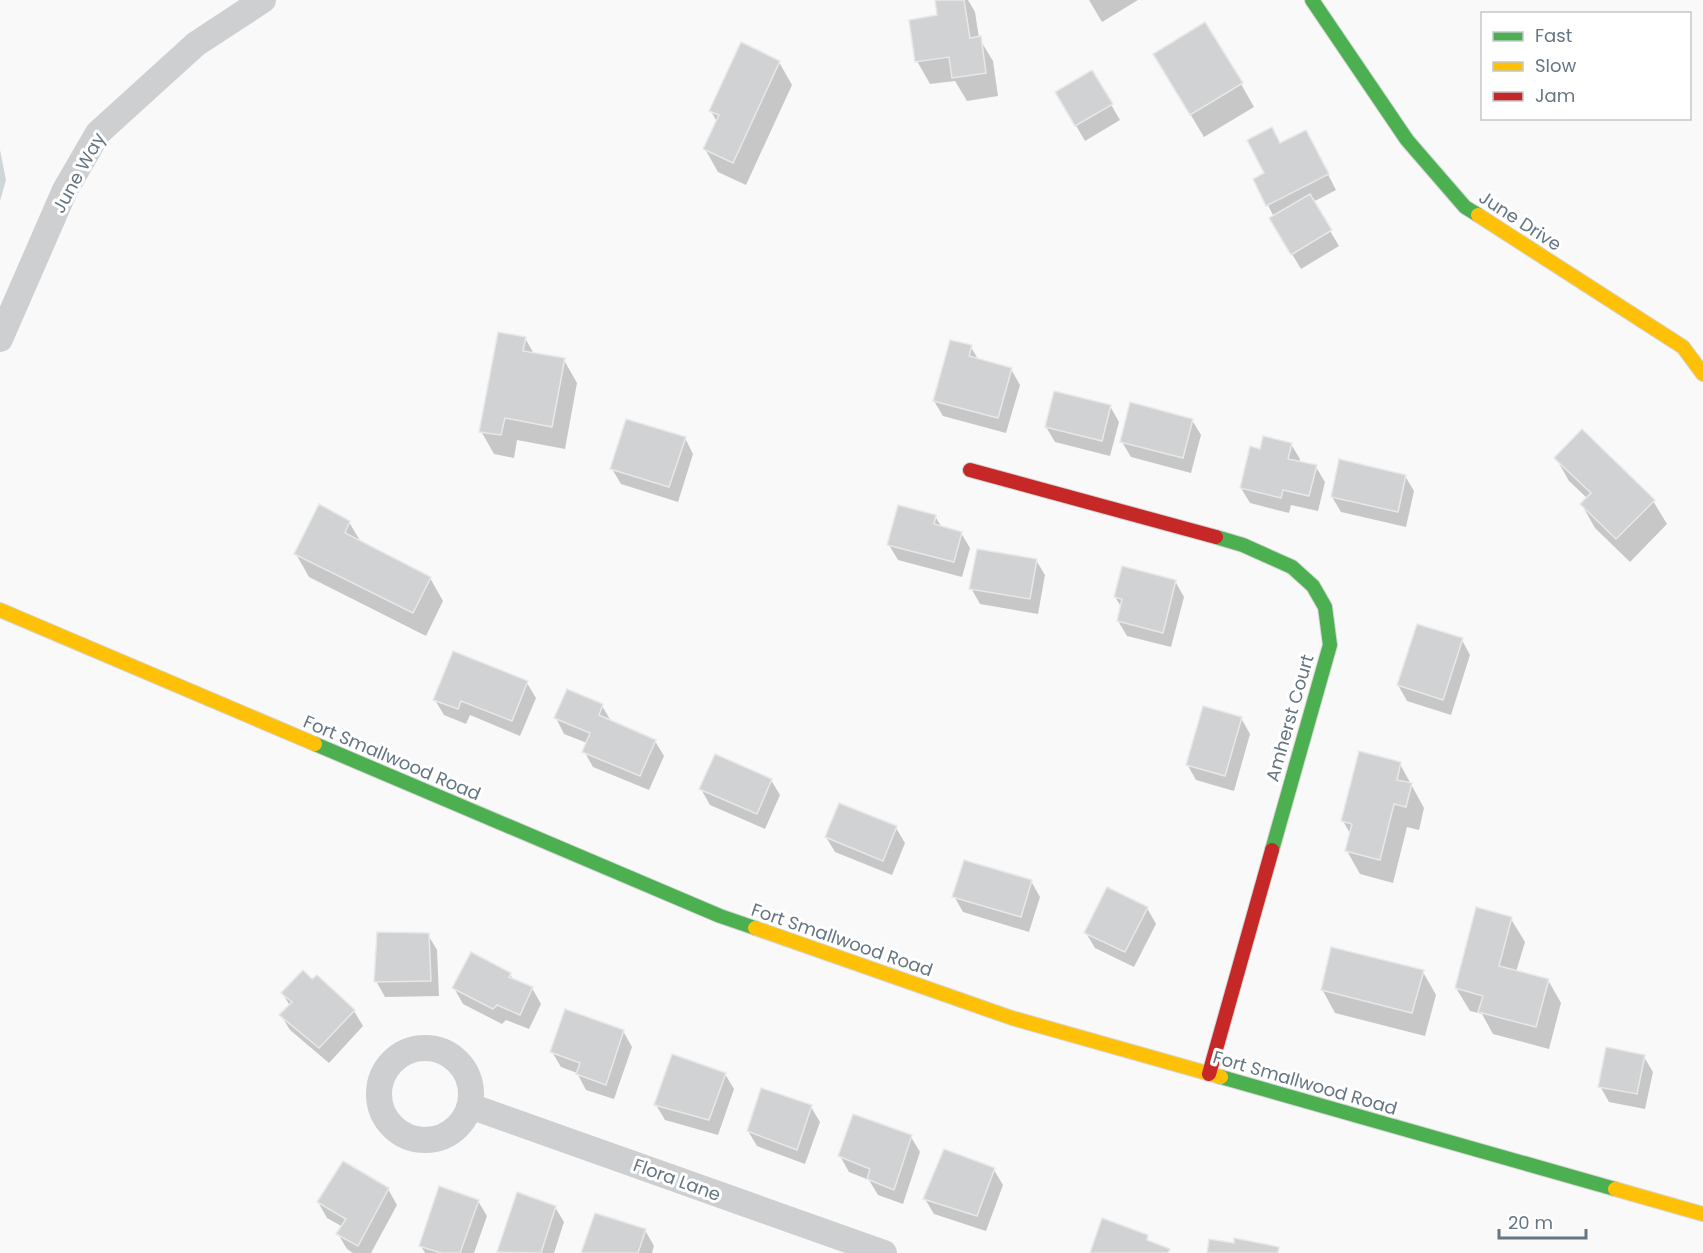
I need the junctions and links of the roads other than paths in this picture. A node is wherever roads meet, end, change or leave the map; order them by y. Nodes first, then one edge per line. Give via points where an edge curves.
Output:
1 (263, 0) edge
2 (1312, 0) edge
3 (0, 339) edge
4 (1703, 374) edge
5 (970, 470) dead end
6 (0, 610) edge
7 (1209, 1074) junction
8 (470, 1106) dead end
9 (1703, 1214) edge
10 (884, 1253) edge

1 - 3 street, June Way via 196,44 98,133 65,190
2 - 4 main road, June Drive via 1407,140 1465,207 1683,347
5 - 7 main road, Amherst Court via 1243,545 1292,567 1312,586 1325,608 1329,645
6 - 7 main road, Fort Smallwood Road via 720,916 1012,1018
7 - 9 main road, Fort Smallwood Road
8 - 10 street, Flora Lane

